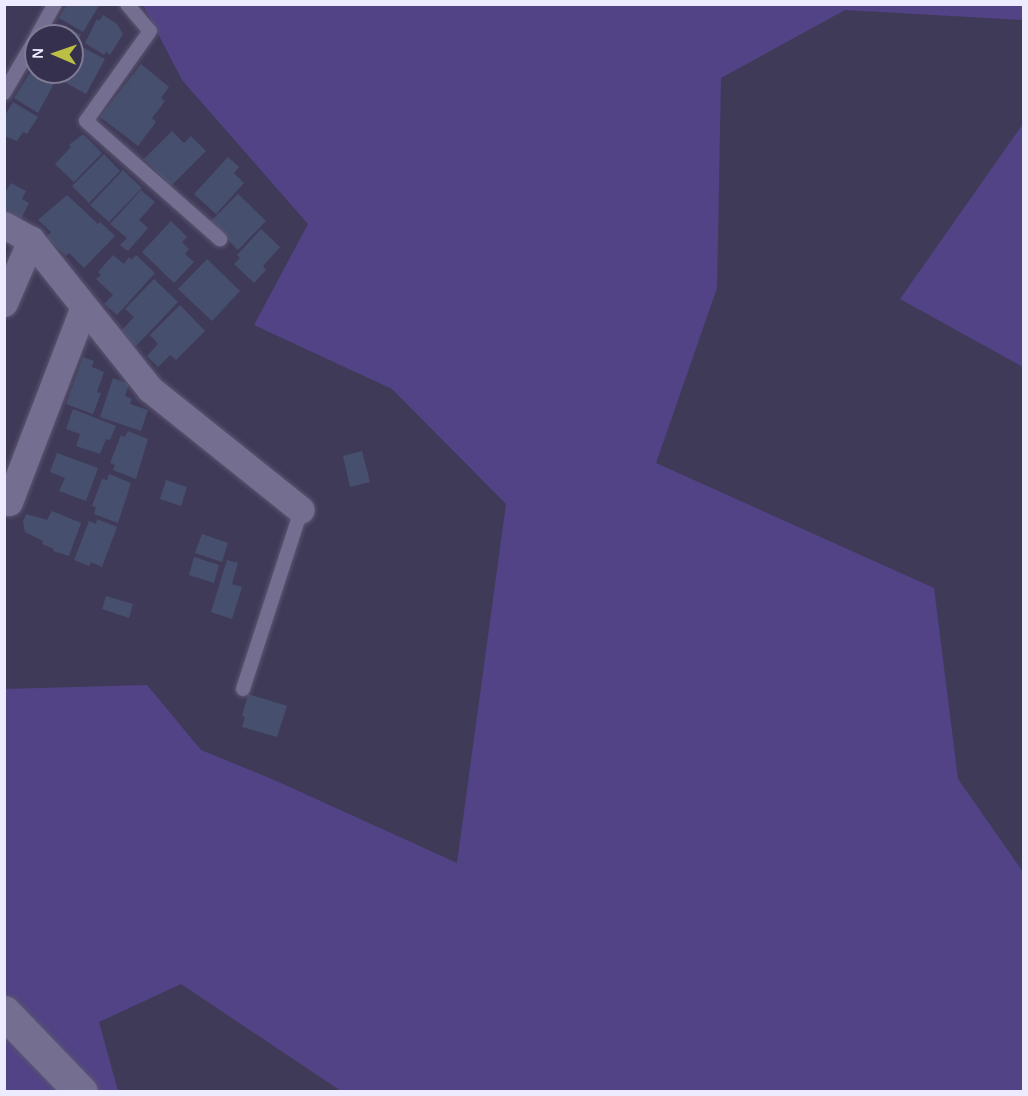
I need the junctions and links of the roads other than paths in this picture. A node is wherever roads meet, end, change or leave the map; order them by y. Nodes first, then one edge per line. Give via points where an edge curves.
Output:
1 (55, 4) edge
2 (127, 4) edge
3 (43, 24) edge
4 (24, 58) edge
5 (4, 93) edge
6 (4, 225) edge
7 (220, 239) dead end
8 (31, 240) junction
9 (4, 303) edge
10 (84, 307) junction
11 (4, 500) edge
12 (301, 510) joint
13 (243, 689) dead end
14 (4, 1012) edge
15 (81, 1092) edge

1 - 3 lane
2 - 7 lane via 150,31 86,122
4 - 5 lane
6 - 8 street
8 - 9 street
8 - 10 street
10 - 11 street via 9,502
10 - 12 street via 150,389
12 - 13 lane
14 - 15 street

